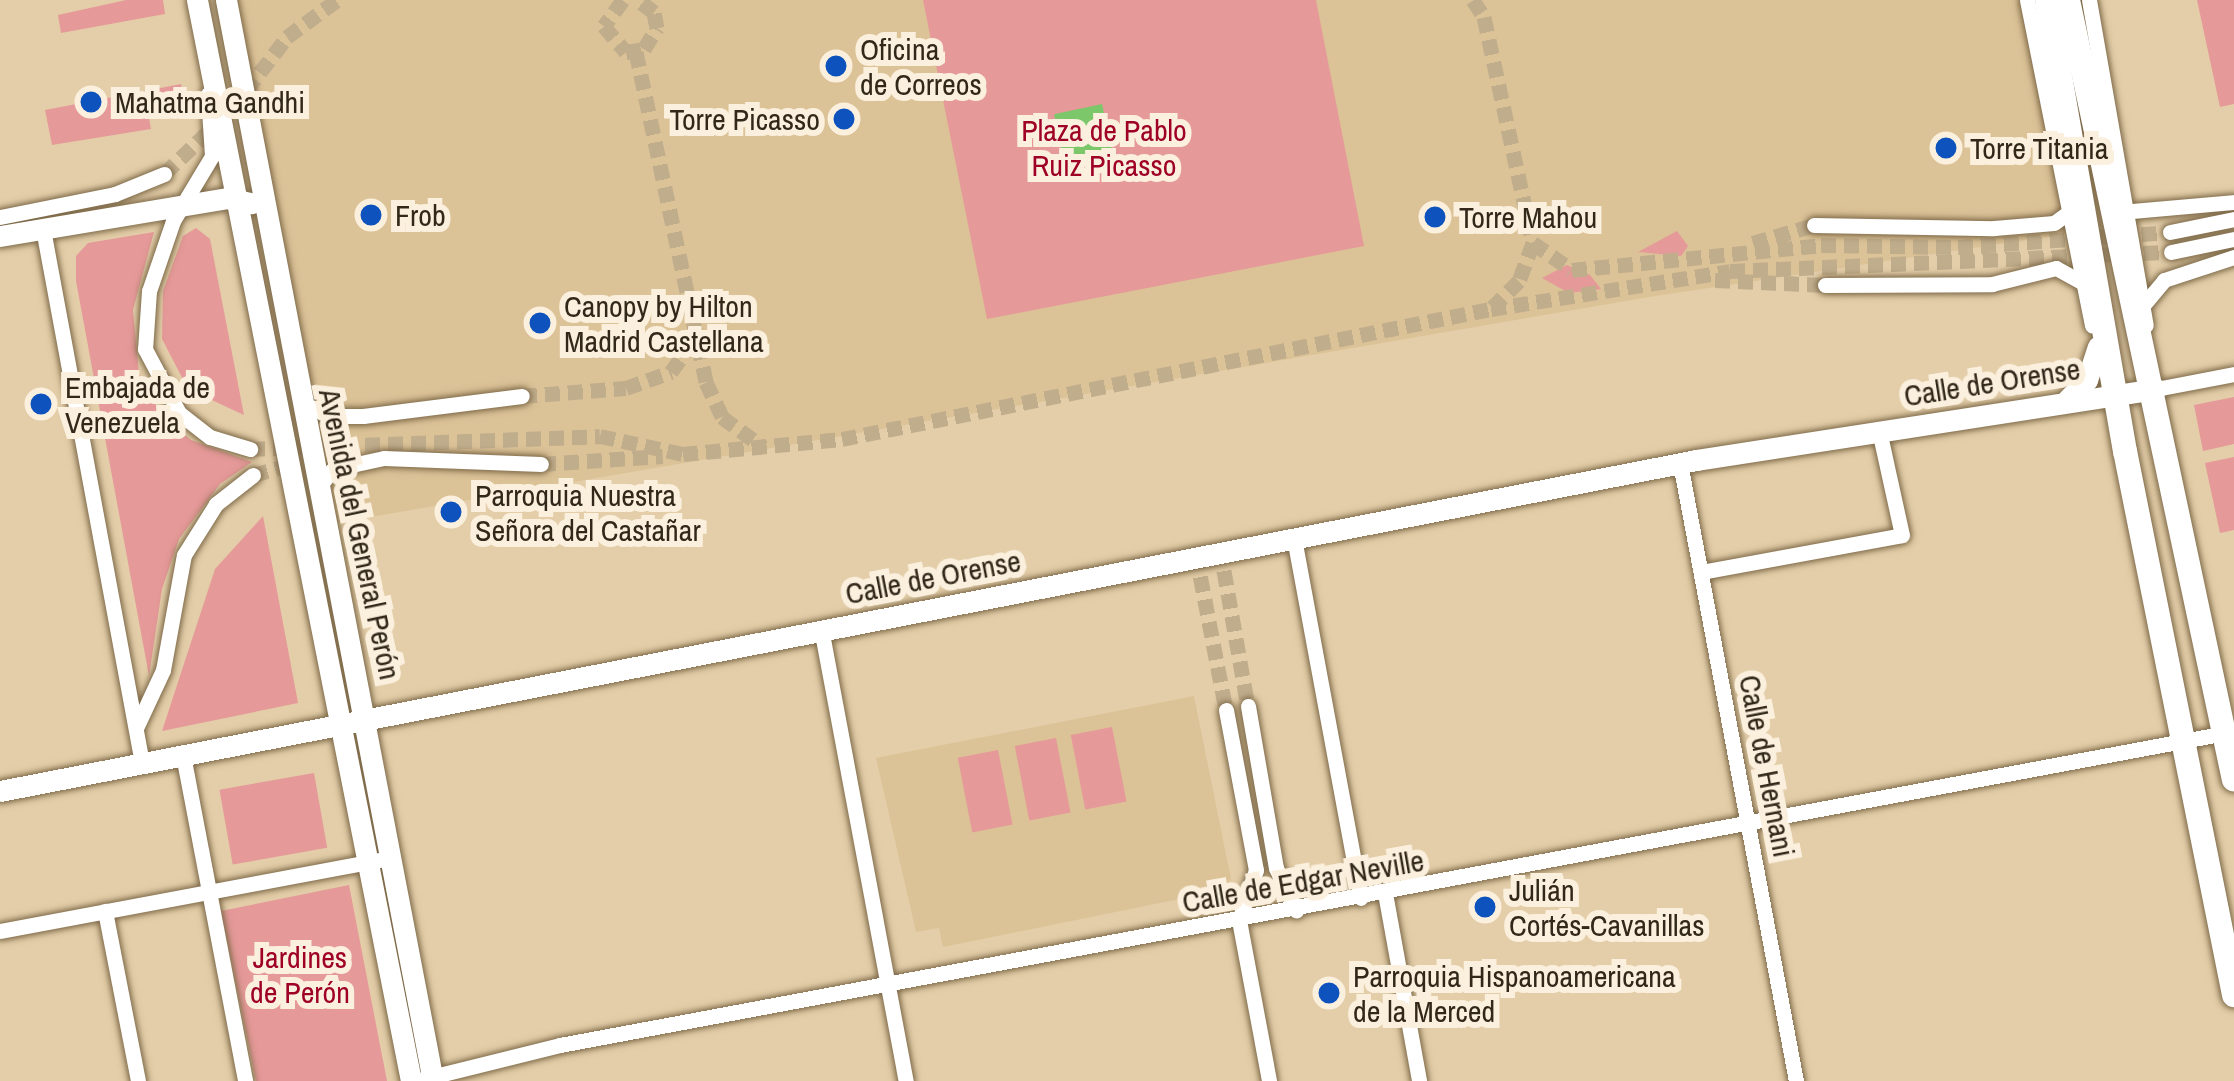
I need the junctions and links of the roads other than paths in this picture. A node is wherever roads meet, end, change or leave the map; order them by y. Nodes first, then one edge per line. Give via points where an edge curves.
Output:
1 (197, 0) edge
2 (226, 0) edge
3 (2027, 0) edge
4 (2048, 0) edge
5 (2068, 0) edge
6 (2089, 0) edge
7 (207, 55) junction
8 (164, 174) tunnel mouth
9 (238, 197) junction
10 (2234, 202) edge
11 (181, 205) junction
12 (2069, 212) junction
13 (2131, 212) junction
14 (0, 217) edge
15 (2234, 219) edge
16 (1814, 225) tunnel mouth
17 (43, 230) junction
18 (2170, 232) tunnel mouth
19 (0, 236) edge
20 (2234, 239) edge
21 (2171, 252) tunnel mouth
22 (2234, 257) edge
23 (2081, 282) junction
24 (1825, 285) tunnel mouth
25 (283, 287) junction
26 (2145, 303) junction
27 (2146, 340) junction
28 (2098, 347) junction
29 (2234, 374) edge
30 (2156, 389) junction
31 (2115, 394) junction
32 (522, 396) tunnel mouth
33 (2067, 400) junction
34 (302, 403) junction
35 (1879, 430) junction
36 (250, 449) tunnel mouth
37 (1681, 463) junction
38 (541, 464) tunnel mouth
39 (253, 475) tunnel mouth
40 (322, 483) junction
41 (1294, 538) junction
42 (1701, 572) junction
43 (821, 628) junction
44 (1248, 706) tunnel mouth
45 (1226, 710) tunnel mouth
46 (367, 717) junction
47 (340, 723) junction
48 (136, 728) junction
49 (2229, 732) edge
50 (2185, 746) junction
51 (183, 754) junction
52 (142, 763) junction
53 (2234, 780) edge
54 (0, 791) edge
55 (1752, 826) junction
56 (380, 859) junction
57 (209, 891) junction
58 (1385, 893) junction
59 (1361, 898) junction
60 (1296, 910) junction
61 (106, 911) junction
62 (1239, 920) junction
63 (0, 931) edge
64 (886, 986) junction
65 (2234, 995) edge
66 (422, 1080) edge
67 (139, 1081) edge
68 (245, 1081) edge
69 (905, 1081) edge
70 (1269, 1081) edge
71 (1419, 1081) edge
72 (1796, 1081) edge

1 - 7 street, Avenida del General Perón
2 - 25 street, Avenida del General Perón
3 - 12 street
4 - 31 main road
5 - 27 main road
6 - 13 street
7 - 9 street, Avenida del General Perón
7 - 11 street, Avenida del General Perón via 212,156
8 - 14 street via 115,194
9 - 11 street
9 - 25 street via 258,211
9 - 47 street, Avenida del General Perón
10 - 13 street
11 - 17 street
11 - 36 street, Avenida del General Perón via 149,291 146,349 178,413 211,437
12 - 16 street via 2054,223 1994,228
12 - 23 street
13 - 26 street
15 - 18 street
17 - 19 street
17 - 48 street
20 - 21 street
22 - 26 street via 2164,280
23 - 24 street via 2056,268 1992,284
23 - 28 street
25 - 34 street, Avenida del General Perón
26 - 27 street
27 - 30 main road
28 - 31 street
28 - 33 street via 2087,380
29 - 30 street
30 - 31 street, Calle de Orense
30 - 49 main road
31 - 33 street, Calle de Orense
31 - 50 main road
32 - 34 street via 363,416 330,416
33 - 35 street, Calle de Orense
34 - 40 street, Avenida del General Perón
35 - 37 street, Calle de Orense
35 - 42 street, Calle de Orense via 1902,535
37 - 41 street, Calle de Orense
37 - 42 street, Calle de Hernani
38 - 40 street via 384,458 333,469
39 - 48 street via 217,504 184,555 164,670
40 - 46 street, Avenida del General Perón
41 - 43 street, Calle de Orense
41 - 59 street
42 - 55 street, Calle de Hernani
43 - 46 street, Calle de Orense
43 - 64 street
44 - 60 street via 1276,868
45 - 62 street via 1256,870
46 - 47 street, Calle de Orense
46 - 56 street, Avenida del General Perón
47 - 51 street, Calle de Orense
47 - 56 street, Avenida del General Perón
48 - 52 street
49 - 50 street, Calle de Edgar Neville
49 - 53 main road
50 - 55 street, Calle de Edgar Neville
50 - 65 main road
51 - 52 street, Calle de Orense
51 - 57 street
52 - 54 street, Calle de Orense
55 - 58 street, Calle de Edgar Neville
55 - 72 street, Calle de Hernani
56 - 57 street
56 - 66 street, Avenida del General Perón
57 - 61 street
57 - 68 street
58 - 59 street, Calle de Edgar Neville
58 - 71 street
59 - 60 street, Calle de Edgar Neville
60 - 62 street, Calle de Edgar Neville
61 - 63 street
61 - 67 street
62 - 64 street, Calle de Edgar Neville
62 - 70 street
64 - 66 street, Calle de Edgar Neville
64 - 69 street

